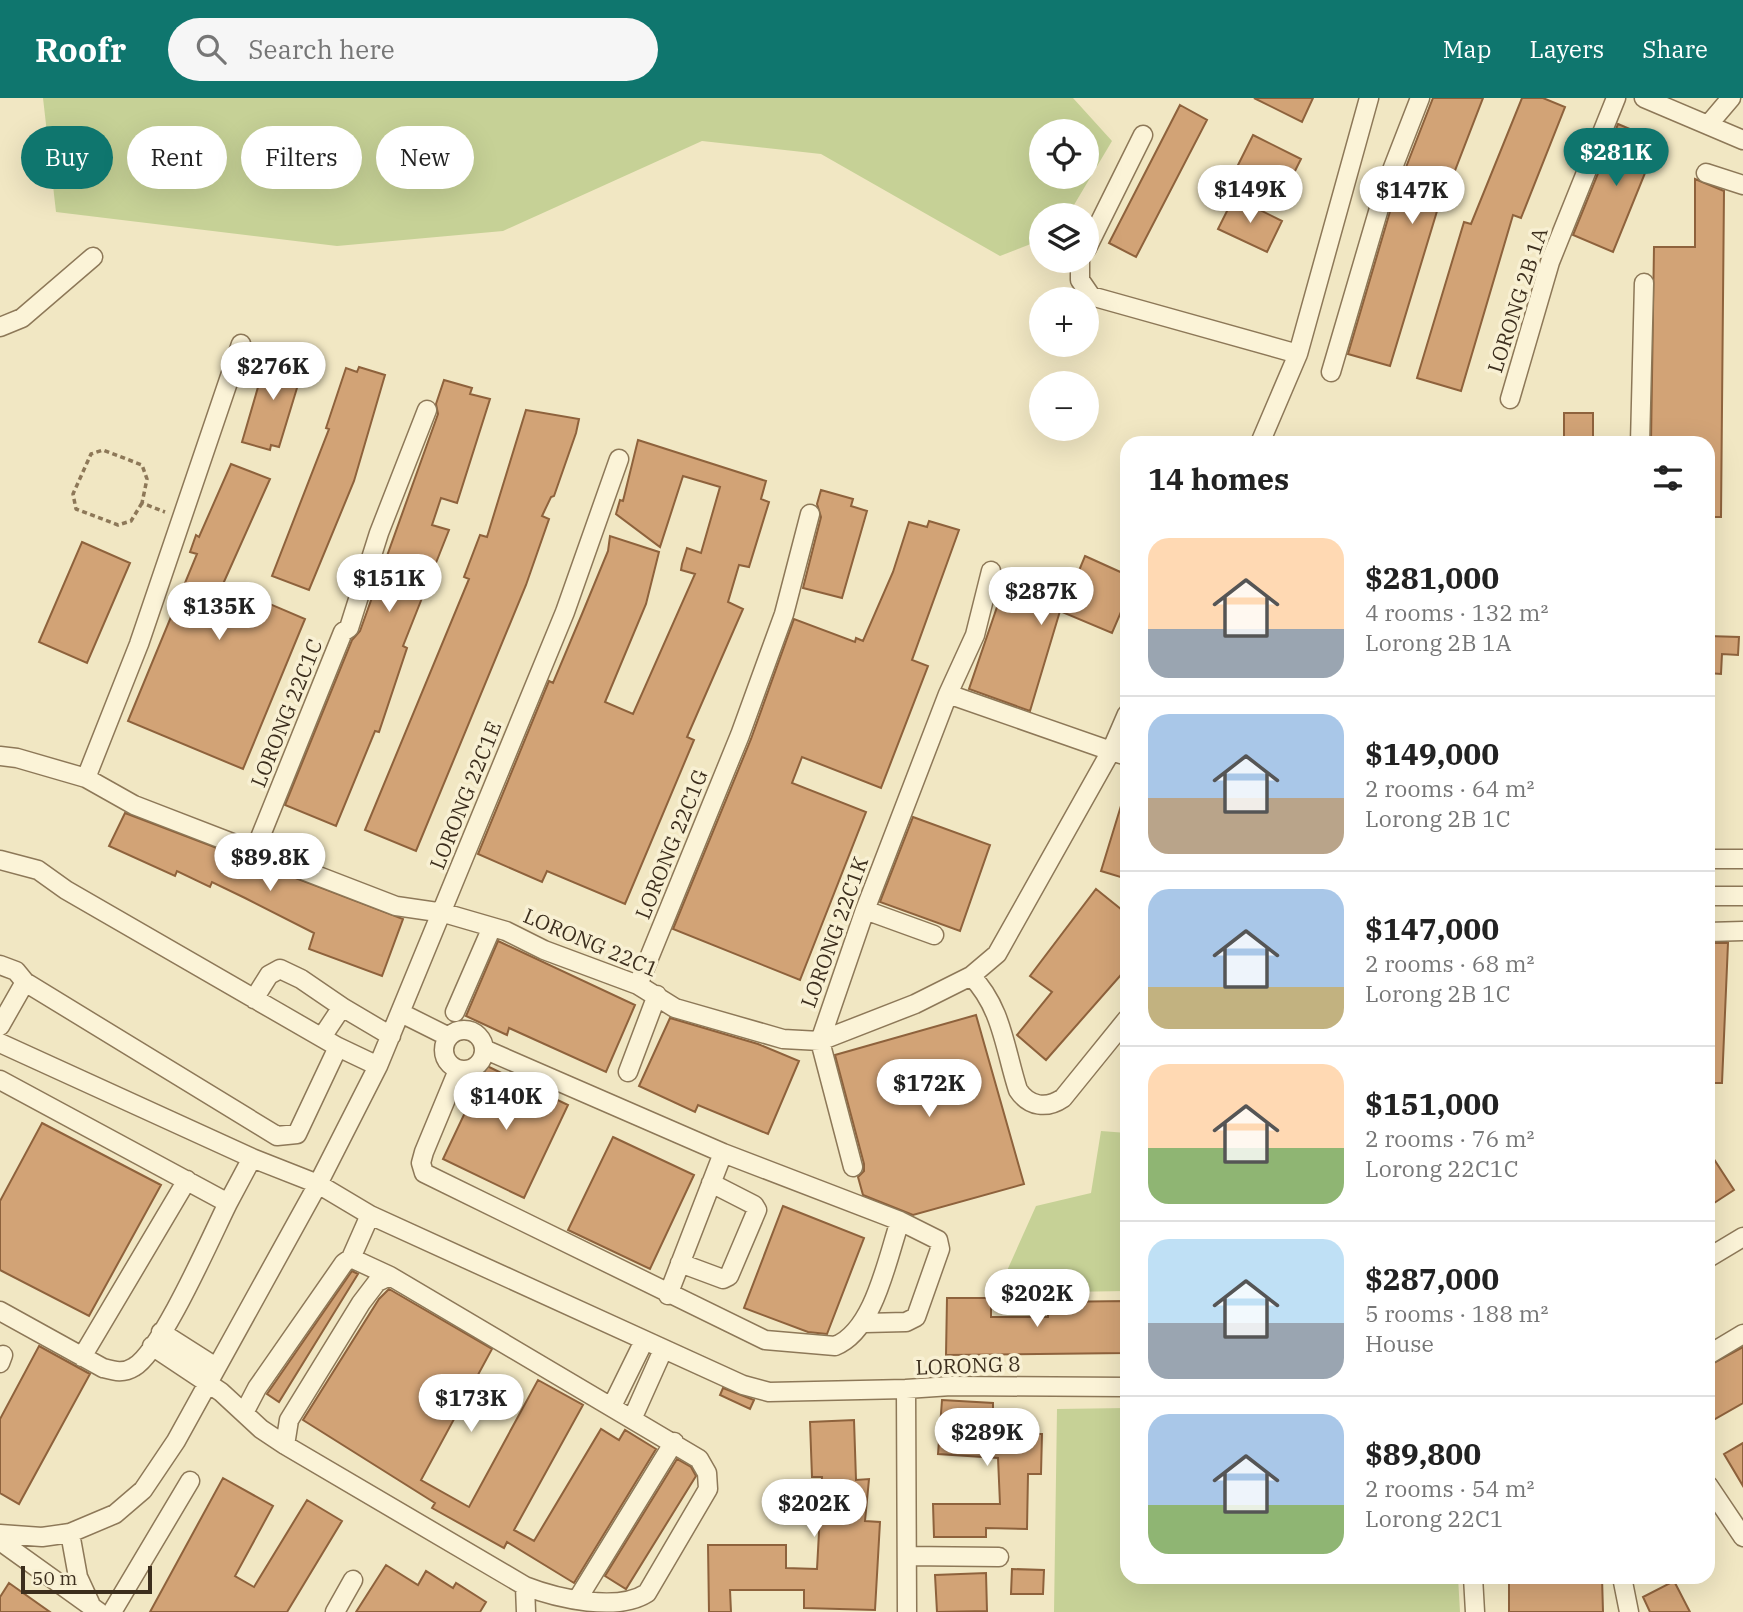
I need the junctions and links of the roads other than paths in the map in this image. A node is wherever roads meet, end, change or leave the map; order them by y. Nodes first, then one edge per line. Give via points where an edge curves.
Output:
1 (1368, 98) edge
2 (1420, 98) edge
3 (1616, 98) edge
4 (1644, 98) edge
5 (1731, 98) edge
6 (1708, 125) junction
7 (1143, 135) dead end
8 (1743, 140) edge
9 (1706, 173) dead end
10 (1743, 185) edge
11 (1099, 223) edge
12 (93, 257) dead end
13 (1081, 273) edge
14 (1644, 283) dead end
15 (0, 327) edge
16 (241, 344) dead end
17 (1298, 354) junction
18 (1331, 372) dead end
19 (1510, 399) dead end
20 (427, 410) dead end
21 (1263, 436) edge
22 (1640, 436) edge
23 (619, 459) dead end
24 (810, 514) dead end
25 (991, 571) dead end
26 (948, 694) junction
27 (1119, 753) edge
28 (0, 756) edge
29 (86, 778) junction
30 (255, 850) junction
31 (1715, 859) edge
32 (1743, 859) edge
33 (0, 860) edge
34 (1715, 896) edge
35 (1743, 896) edge
36 (865, 910) junction
37 (444, 913) junction
38 (492, 927) junction
39 (1743, 931) edge
40 (1715, 932) edge
41 (934, 935) dead end
42 (0, 965) edge
43 (971, 976) junction
44 (25, 982) junction
45 (638, 985) junction
46 (657, 995) junction
47 (254, 999) junction
48 (342, 1007) junction
49 (455, 1012) dead end
50 (401, 1013) junction
51 (0, 1026) edge
52 (1120, 1028) edge
53 (391, 1036) junction
54 (322, 1037) junction
55 (449, 1037) junction
56 (820, 1041) junction
57 (0, 1043) edge
58 (338, 1047) junction
59 (484, 1049) junction
60 (378, 1066) junction
61 (458, 1070) junction
62 (628, 1072) dead end
63 (0, 1080) edge
64 (723, 1153) junction
65 (252, 1158) junction
66 (853, 1167) dead end
67 (187, 1180) junction
68 (711, 1183) junction
69 (318, 1184) junction
70 (228, 1203) junction
71 (370, 1215) junction
72 (900, 1221) junction
73 (1743, 1237) edge
74 (1715, 1254) edge
75 (351, 1258) junction
76 (680, 1263) junction
77 (390, 1276) junction
78 (668, 1295) junction
79 (0, 1311) edge
80 (864, 1323) junction
81 (1743, 1334) edge
82 (157, 1339) junction
83 (644, 1341) junction
84 (663, 1350) junction
85 (1715, 1351) edge
86 (82, 1357) junction
87 (211, 1375) junction
88 (1120, 1387) edge
89 (906, 1389) junction
90 (612, 1406) junction
91 (245, 1411) junction
92 (633, 1417) junction
93 (674, 1442) junction
94 (285, 1445) junction
95 (190, 1481) dead end
96 (1715, 1495) edge
97 (70, 1533) junction
98 (0, 1534) edge
99 (1743, 1537) edge
100 (0, 1541) edge
101 (907, 1556) junction
102 (999, 1557) dead end
103 (352, 1580) dead end
104 (1473, 1584) edge
105 (1623, 1584) edge
106 (525, 1586) junction
107 (577, 1600) junction
108 (96, 1610) edge
109 (113, 1612) edge
110 (335, 1612) edge
111 (526, 1612) edge
112 (906, 1612) edge
113 (1475, 1612) edge
114 (1629, 1612) edge

1 - 17 street
2 - 18 street via 1385,188
3 - 19 street, LORONG 2B 1A via 1550,262
4 - 6 street
5 - 6 street
6 - 8 street
7 - 11 street
9 - 10 street
12 - 15 street via 22,318
13 - 17 street via 1081,284 1091,296
14 - 22 street
16 - 29 street via 139,644
17 - 21 street
20 - 30 street, LORONG 22C1C via 379,533 349,628
23 - 37 street, LORONG 22C1E via 565,612 465,849
24 - 45 street, LORONG 22C1G via 784,614
25 - 26 street, LORONG 22C1K via 975,635
26 - 27 street
26 - 36 street, LORONG 22C1K
27 - 43 street, LORONG 22C1 via 997,954
28 - 29 street, LORONG 22C1
29 - 30 street, LORONG 22C1 via 134,805
30 - 37 street, LORONG 22C1 via 396,906
31 - 32 street
33 - 47 street via 38,870
34 - 35 street
36 - 41 street
36 - 56 street, LORONG 22C1K
37 - 38 street, LORONG 22C1
37 - 50 street, LORONG 22C1E
38 - 45 street, LORONG 22C1
38 - 49 street
39 - 40 street
42 - 44 street via 16,971
43 - 52 street via 998,1016 1024,1100 1039,1106 1063,1098
43 - 56 street, LORONG 22C1 via 915,1004
44 - 51 street
44 - 58 street via 277,1136 297,1134
45 - 46 street, LORONG 22C1
46 - 56 street, LORONG 22C1 via 675,1008 783,1039
46 - 62 street
47 - 48 street via 269,975 280,969
47 - 54 street
48 - 53 street
48 - 54 street
50 - 53 street, LORONG 22C1E
50 - 55 street
53 - 60 street, LORONG 22C1E
54 - 58 street
55 - 59 street via 470,1031
55 - 61 street via 444,1052
56 - 66 street
57 - 65 street
58 - 60 street
59 - 61 street via 473,1069
59 - 64 street
60 - 69 street, LORONG 22C1E
61 - 78 street via 424,1152 424,1173
63 - 67 street
64 - 68 street
64 - 72 street
65 - 69 street
65 - 70 street
67 - 70 street
67 - 86 street
68 - 76 street
68 - 76 street via 757,1210 729,1276 723,1279
69 - 71 street
69 - 87 street, LORONG 22C1E
70 - 82 street
71 - 75 street
71 - 83 street
72 - 80 street
72 - 80 street via 938,1240 940,1249 916,1317 906,1322
73 - 74 street
75 - 77 street
75 - 91 street
76 - 78 street
77 - 90 street
77 - 94 street via 377,1282 361,1303 289,1420
78 - 80 street via 765,1340 835,1346 846,1342
79 - 86 street
81 - 85 street
82 - 86 street via 136,1367 120,1372
82 - 87 street
83 - 84 street
83 - 90 street
84 - 89 street via 769,1392
84 - 92 street
87 - 91 street
87 - 97 street, LORONG 22C1E via 143,1490 115,1514
88 - 89 street, LORONG 8
89 - 101 street, LORONG 8
90 - 92 street
91 - 94 street
92 - 93 street
93 - 107 street
93 - 107 street via 699,1459 708,1489 647,1593 627,1604
94 - 106 street
95 - 109 street
96 - 99 street
97 - 98 street, LORONG 22C1E via 42,1537
97 - 108 street via 78,1577
100 - 108 street
101 - 102 street
101 - 112 street, LORONG 8
103 - 110 street
104 - 113 street
105 - 114 street
106 - 107 street
106 - 111 street

